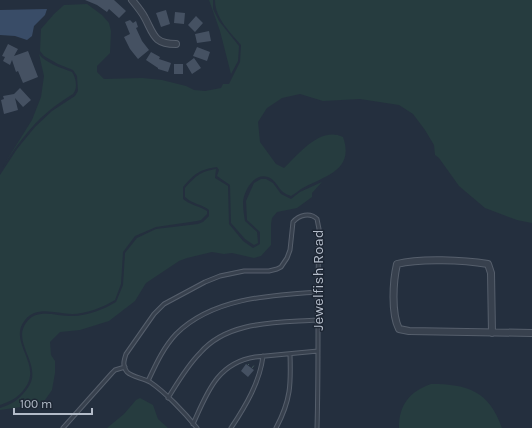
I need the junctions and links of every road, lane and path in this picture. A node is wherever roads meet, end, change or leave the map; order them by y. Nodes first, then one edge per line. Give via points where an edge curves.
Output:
1 (132, 0) edge
2 (176, 44) dead end
3 (318, 292) junction
4 (318, 320) junction
5 (492, 332) junction
6 (532, 332) edge
7 (318, 351) junction
8 (290, 354) junction
9 (263, 356) junction
10 (255, 364) dead end
11 (124, 367) junction
12 (252, 368) dead end
13 (148, 381) junction
14 (168, 398) junction
15 (193, 424) junction
16 (63, 428) edge
17 (197, 428) edge
18 (231, 428) edge
19 (276, 428) edge
20 (317, 428) edge

1 - 2 street via 157,39
3 - 4 lane, Jewelfish Road
3 - 11 lane, Jewelfish Road via 318,221 314,216 301,216 293,222 290,250 281,267 269,271 244,271 220,276 164,304 126,354
3 - 13 lane via 245,299 203,316 183,328 169,342
4 - 7 lane, Jewelfish Road
4 - 14 lane via 273,322 220,337 200,352
5 - 5 street via 491,273 488,264 410,261 397,264 394,277 395,321 399,329 409,332
5 - 6 street
7 - 8 lane
7 - 20 lane, Jewelfish Road
8 - 9 lane
8 - 19 lane via 288,400
9 - 15 lane via 239,360 222,373 208,391
9 - 18 lane via 250,395
10 - 12 path
11 - 13 lane via 128,372
11 - 16 lane via 112,373
13 - 14 lane
14 - 15 lane
15 - 17 lane

